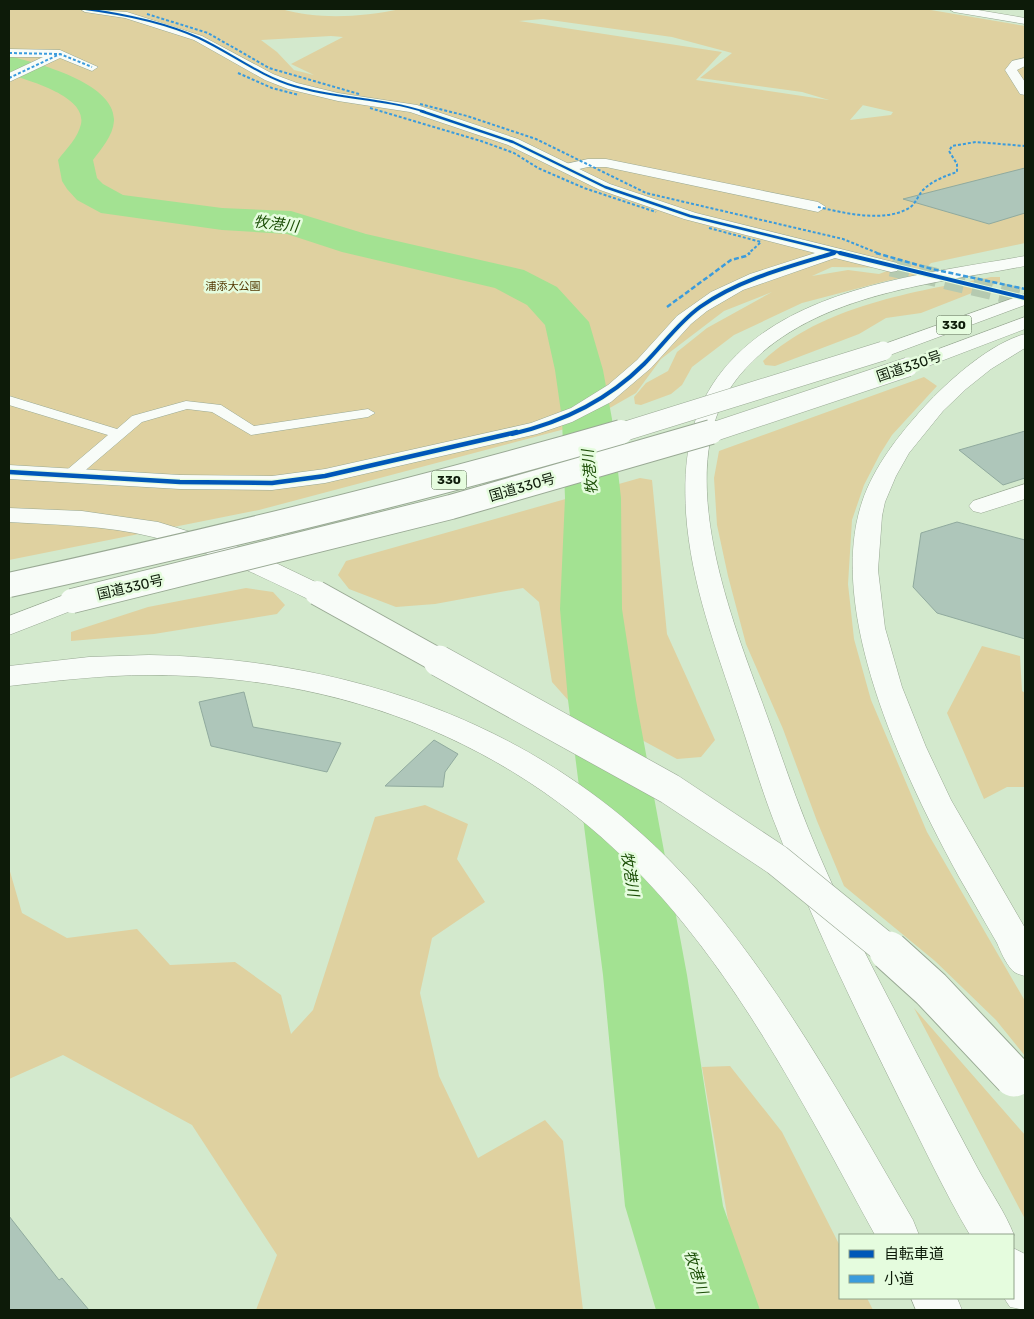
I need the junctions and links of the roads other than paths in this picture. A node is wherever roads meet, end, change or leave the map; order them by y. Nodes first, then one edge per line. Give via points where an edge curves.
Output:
1 (85, 9) edge
2 (954, 9) edge
3 (1025, 21) edge
4 (9, 52) edge
5 (58, 55) junction
6 (1025, 62) edge
7 (92, 67) dead end
8 (9, 78) edge
9 (1025, 91) edge
10 (566, 168) junction
11 (818, 207) dead end
12 (836, 252) junction
13 (1025, 261) edge
14 (891, 267) tunnel mouth
15 (1025, 299) edge
16 (1025, 322) edge
17 (1025, 340) edge
18 (9, 400) edge
19 (368, 413) dead end
20 (119, 434) junction
21 (9, 472) edge
22 (68, 477) junction
23 (1025, 491) edge
24 (981, 506) dead end
25 (9, 515) edge
26 (9, 585) edge
27 (72, 601) junction
28 (9, 615) edge
29 (9, 626) edge
30 (9, 676) edge
31 (1025, 960) edge
32 (1020, 1083) edge
33 (897, 1234) edge
34 (992, 1234) edge
35 (1014, 1272) edge
36 (1025, 1292) edge
37 (934, 1299) edge
38 (940, 1310) edge

1 - 10 main road via 127,15 198,38 269,77 293,86 435,115 513,142
2 - 3 main road
4 - 5 main road
5 - 7 main road
5 - 8 main road
6 - 9 main road via 1016,64 1011,70
10 - 11 main road via 606,163
10 - 12 main road via 613,190 690,216
12 - 14 main road
12 - 22 main road via 788,267 718,297 684,319 639,370 612,393 571,417 487,440 325,476 272,483
13 - 34 main road via 882,290 826,308 775,333 735,367 717,395 703,426 697,474 702,547 720,624 799,844 844,947
15 - 26 main road, 国道330号 / 330, bridge via 883,351 658,422 359,504
16 - 27 main road, 国道330号 / 330, bridge via 908,367 737,424 474,501
17 - 31 main road via 966,377 902,444 884,476 870,516 866,557 867,592 874,634 885,679 902,726 933,794
18 - 20 lane
19 - 20 lane via 251,431 216,408 186,406 137,419
20 - 22 lane
21 - 22 main road
23 - 24 main road
25 - 32 main road, bridge via 122,523 158,530 240,556 317,593 670,789 777,860 893,954 931,989
27 - 28 main road, 国道330号 / 330
27 - 29 main road, 330
30 - 33 main road via 71,669 168,665 281,675 336,687 444,723 498,748 540,773 612,829 696,914 809,1076
35 - 36 main road
37 - 38 main road

